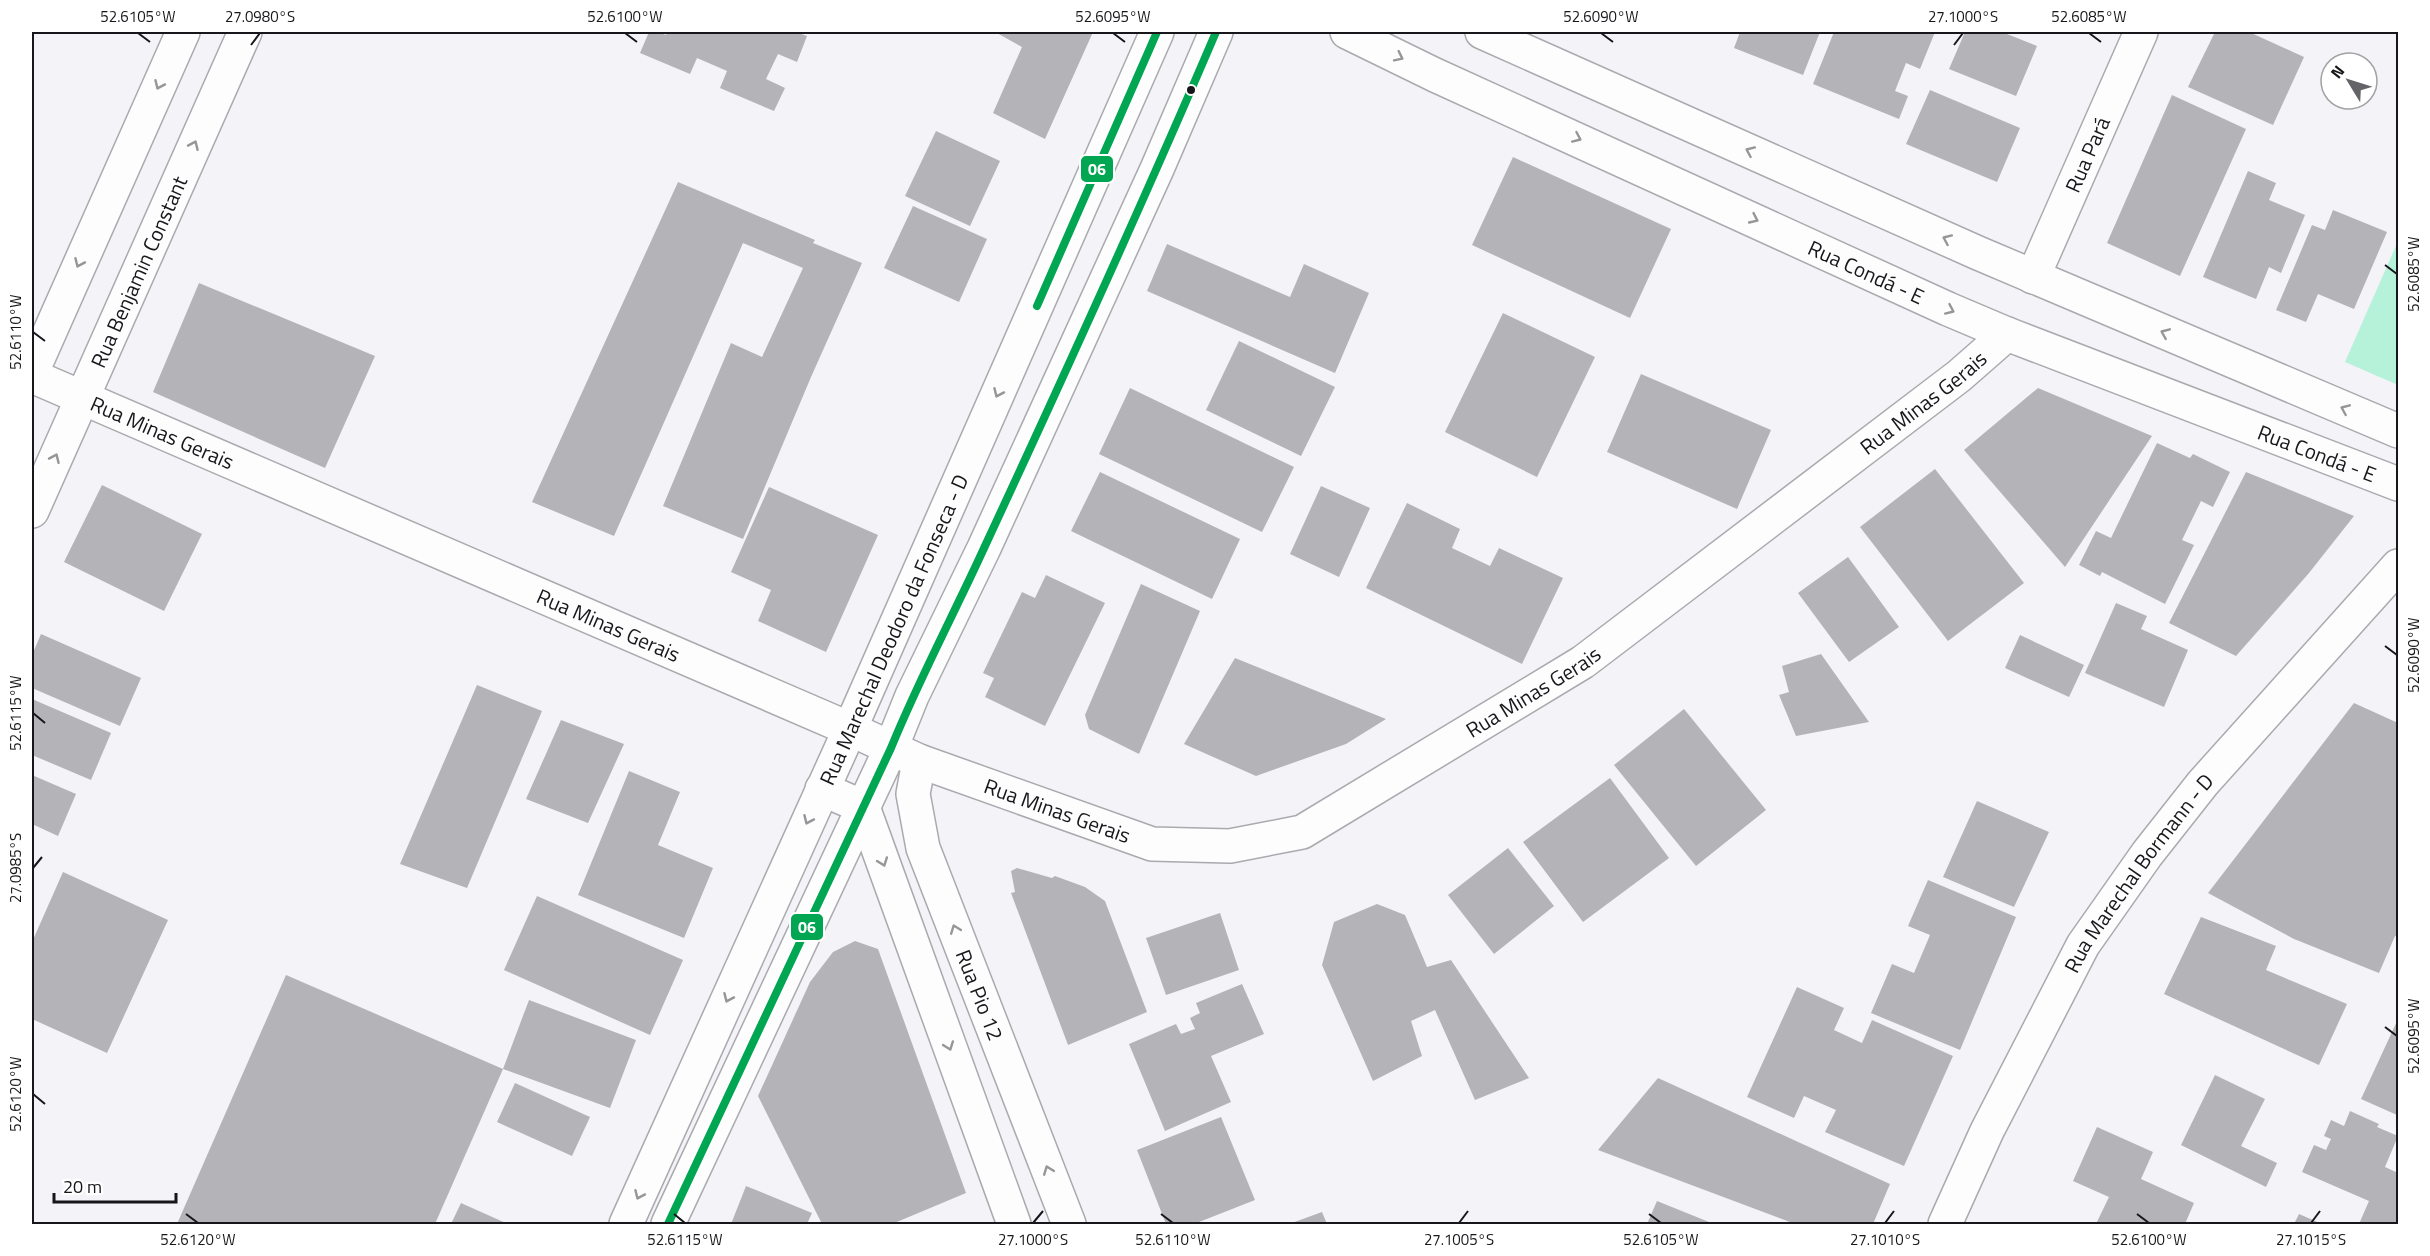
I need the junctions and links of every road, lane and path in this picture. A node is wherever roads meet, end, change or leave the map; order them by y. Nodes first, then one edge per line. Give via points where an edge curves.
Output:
1 (183, 32) edge
2 (245, 32) edge
3 (1157, 32) edge
4 (1216, 32) edge
5 (1347, 32) edge
6 (1482, 32) edge
7 (2141, 32) edge
8 (2033, 277) junction
9 (2007, 334) junction
10 (1018, 349) junction
11 (1065, 372) junction
12 (32, 374) edge
13 (82, 398) junction
14 (2398, 431) edge
15 (2398, 483) edge
16 (32, 511) edge
17 (2398, 566) edge
18 (850, 729) junction
19 (905, 754) junction
20 (822, 789) junction
21 (863, 807) junction
22 (654, 1161) junction
23 (689, 1176) junction
24 (626, 1224) edge
25 (668, 1224) edge
26 (1014, 1224) edge
27 (1069, 1224) edge
28 (1945, 1224) edge

1 -> 12 street
13 -> 2 street, Rua Benjamin Constant
3 - 10 street, Rua Marechal Deodoro da Fonseca - D
4 - 11 street
5 -> 9 street, Rua Condá - E
8 -> 6 street
7 - 8 street, Rua Pará
14 -> 8 street
9 - 15 street, Rua Condá - E
9 - 19 street, Rua Minas Gerais via 1959,376 1583,662 1302,832 1230,846 1152,844
10 - 11 street
10 -> 18 street, Rua Marechal Deodoro da Fonseca - D
11 - 19 street via 912,696
12 - 13 street, Rua Minas Gerais
16 -> 13 street, Rua Benjamin Constant
13 - 18 street, Rua Minas Gerais
17 - 28 street, Rua Marechal Bormann - D via 2203,783 2083,945 1987,1131
18 - 19 street, Rua Minas Gerais
18 - 20 street, Rua Marechal Deodoro da Fonseca - D
19 - 21 street
27 -> 19 street, Rua Pio 12 via 923,848
20 - 21 street
20 -> 22 street, Rua Marechal Deodoro da Fonseca - D
21 - 23 street
21 -> 26 street
22 - 23 street
22 -> 24 street, Rua Marechal Deodoro da Fonseca - D
23 - 25 street

